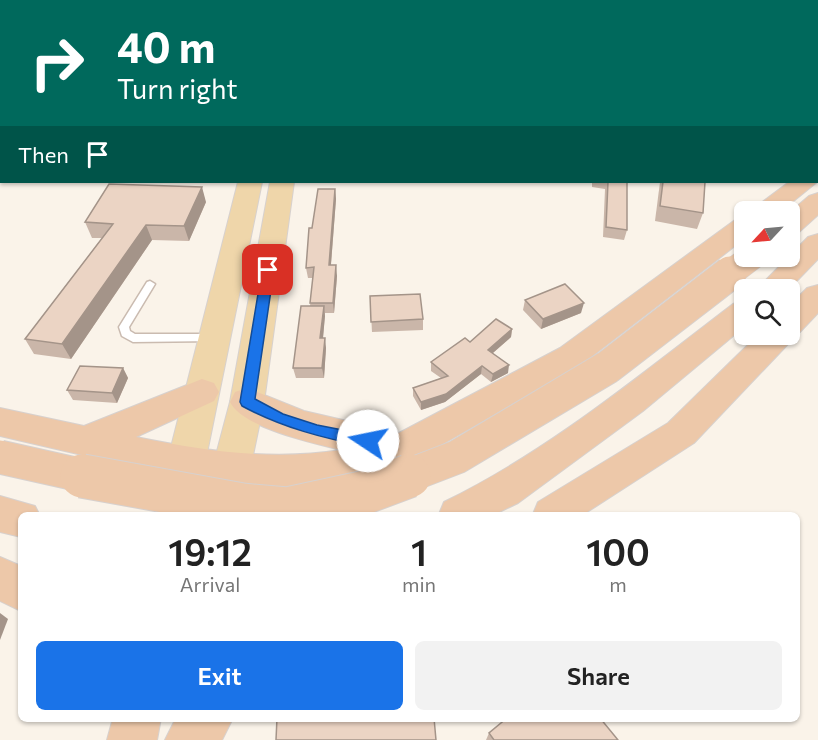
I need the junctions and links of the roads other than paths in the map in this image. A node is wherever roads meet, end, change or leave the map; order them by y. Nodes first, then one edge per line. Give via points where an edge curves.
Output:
1 (250, 183) edge
2 (282, 183) edge
3 (805, 183) edge
4 (778, 201) edge
5 (818, 201) edge
6 (800, 217) edge
7 (734, 234) edge
8 (810, 252) edge
9 (739, 267) edge
10 (782, 279) edge
11 (150, 284) dead end
12 (818, 295) edge
13 (800, 313) edge
14 (734, 318) edge
15 (214, 338) junction
16 (768, 345) edge
17 (202, 392) junction
18 (247, 402) junction
19 (0, 422) edge
20 (83, 441) junction
21 (402, 449) junction
22 (0, 457) edge
23 (186, 463) junction
24 (231, 470) junction
25 (176, 512) edge
26 (222, 512) edge
27 (462, 512) edge
28 (555, 512) edge
29 (0, 514) edge
30 (18, 518) edge
31 (0, 571) edge
32 (18, 575) edge
33 (0, 577) edge
34 (18, 588) edge
35 (190, 722) edge
36 (206, 722) edge
37 (189, 740) edge

1 - 15 main road
2 - 18 main road
3 - 4 highway
5 - 6 highway
7 - 21 highway via 571,356
8 - 10 highway
9 - 22 highway, bridge via 608,367 457,458 366,492 287,509 242,506 133,487
11 - 15 lane via 124,327 126,333 134,338
12 - 13 highway
14 - 27 highway via 622,408 504,491
15 - 17 main road
16 - 28 highway via 681,433
17 - 20 highway
17 - 23 main road
18 - 21 highway via 279,419 317,431
18 - 24 main road
19 - 20 highway
20 - 23 highway
21 - 24 highway via 369,461 301,472
23 - 24 highway
23 - 25 highway
24 - 26 highway
29 - 30 highway
31 - 32 highway
33 - 34 highway
35 - 37 highway
36 - 37 highway

